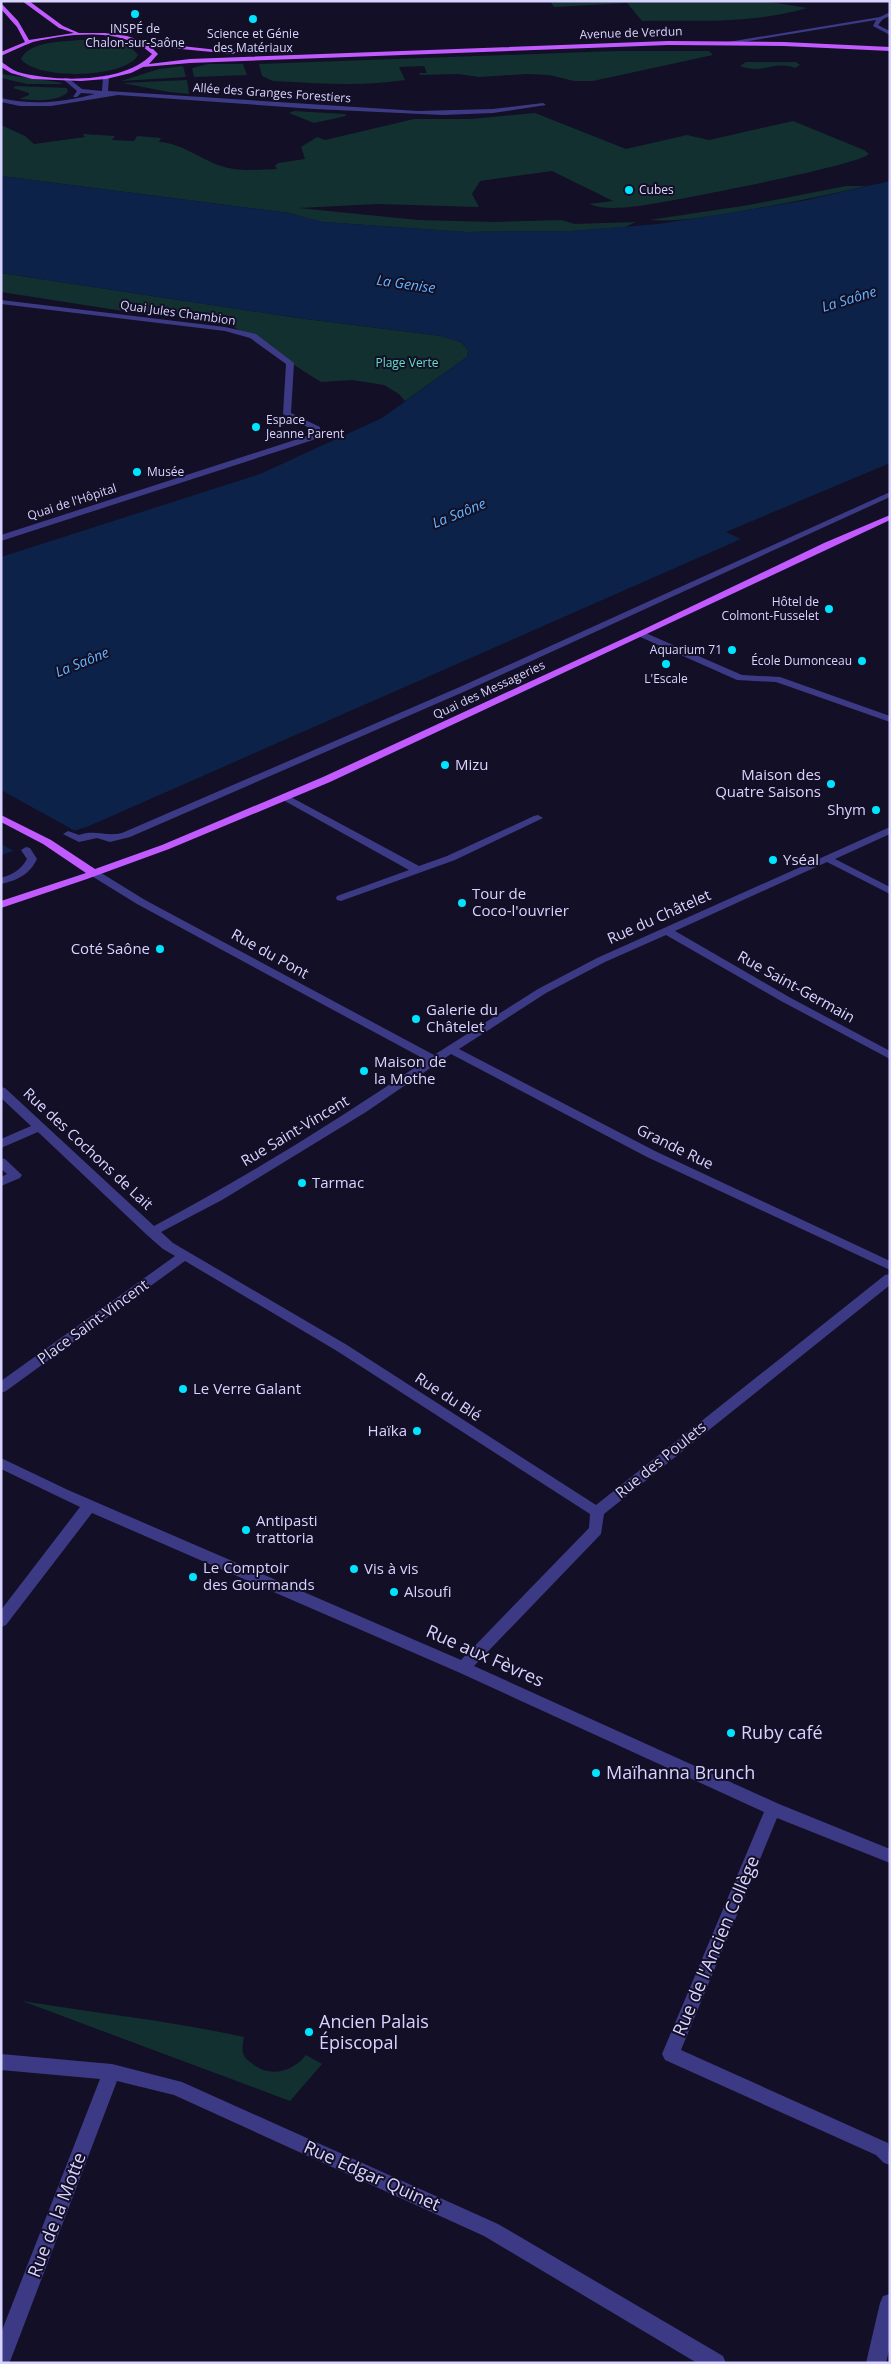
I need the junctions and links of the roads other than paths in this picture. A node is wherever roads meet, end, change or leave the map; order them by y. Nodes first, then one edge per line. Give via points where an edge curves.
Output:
1 (25, 1) edge
2 (1, 5) edge
3 (890, 14) edge
4 (881, 18) junction
5 (890, 33) edge
6 (84, 35) junction
7 (27, 41) junction
8 (731, 42) junction
9 (144, 43) junction
10 (890, 50) edge
11 (373, 53) junction
12 (1, 54) edge
13 (2, 66) edge
14 (145, 66) junction
15 (106, 77) junction
16 (66, 80) junction
17 (80, 91) junction
18 (105, 92) junction
19 (1, 100) edge
20 (82, 100) junction
21 (543, 105) dead end
22 (1, 302) edge
23 (317, 429) joint
24 (890, 494) edge
25 (890, 517) edge
26 (1, 538) edge
27 (641, 634) junction
28 (890, 719) edge
29 (287, 798) junction
30 (1, 818) edge
31 (538, 818) dead end
32 (890, 830) edge
33 (68, 834) dead end
34 (29, 855) dead end
35 (826, 858) junction
36 (416, 869) junction
37 (94, 874) junction
38 (1, 881) edge
39 (890, 891) edge
40 (341, 898) dead end
41 (1, 905) edge
42 (668, 931) junction
43 (450, 1050) junction
44 (890, 1056) edge
45 (434, 1060) junction
46 (1, 1091) edge
47 (38, 1127) junction
48 (1, 1144) edge
49 (1, 1162) edge
50 (1, 1182) edge
51 (152, 1232) junction
52 (186, 1255) junction
53 (890, 1266) edge
54 (890, 1278) edge
55 (1, 1388) edge
56 (1, 1463) edge
57 (90, 1506) junction
58 (597, 1512) junction
59 (1, 1621) edge
60 (463, 1668) junction
61 (773, 1809) junction
62 (890, 1856) edge
63 (1, 2062) edge
64 (112, 2072) junction
65 (890, 2157) edge
66 (890, 2303) edge
67 (1, 2359) edge
68 (716, 2363) edge
69 (876, 2363) edge

1 - 6 main road via 61,27
2 - 7 main road via 15,19
3 - 4 street
4 - 5 street via 875,25
4 - 8 street
6 - 7 main road
6 - 9 main road, Avenue de Verdun via 118,37
7 - 12 main road
8 - 10 main road, Avenue de Verdun
8 - 11 main road, Avenue de Verdun
9 - 11 main road, Avenue de Verdun via 166,48 228,52
9 - 14 main road via 155,54
11 - 14 main road, Avenue de Verdun
13 - 16 main road, Avenue de Verdun via 28,76
14 - 15 main road, Avenue de Verdun
15 - 16 main road, Avenue de Verdun
15 - 18 street
16 - 17 street
17 - 18 street
17 - 20 street via 75,96
18 - 20 street, Allée des Granges Forestiers
18 - 21 street, Allée des Granges Forestiers via 423,114 502,112
19 - 20 street, Allée des Granges Forestiers via 32,104
22 - 23 street, Quai Jules Chambion via 225,329 253,336 290,363 288,414
23 - 26 street, Quai de l'Hôpital via 316,435 310,438
24 - 33 street, Quai des Messageries via 465,688 126,835 110,840 90,835 79,839
25 - 27 main road, Quai des Messageries via 822,546
27 - 28 street via 740,678 776,679
27 - 29 main road, Quai des Messageries
29 - 36 street
29 - 37 main road, Quai des Messageries
30 - 37 main road via 64,853
31 - 36 street via 451,858
32 - 35 street, Rue du Châtelet
34 - 38 street via 22,874
35 - 39 street
35 - 42 street, Rue du Châtelet
36 - 40 street
37 - 41 main road, Quai des Messageries
37 - 45 street, Rue du Pont
42 - 43 street, Rue du Châtelet via 601,960 551,987
42 - 44 street, Rue Saint-Germain
43 - 45 street, Rue Saint-Vincent
43 - 53 street, Grande Rue via 651,1154
45 - 51 street, Rue Saint-Vincent via 362,1109 218,1197
46 - 47 street, Rue des Cochons de Lait
47 - 48 street
47 - 51 street, Rue des Cochons de Lait
49 - 50 street via 16,1175
51 - 52 street via 168,1246
52 - 55 street, Place Saint-Vincent
52 - 58 street, Rue du Blé via 281,1311
54 - 58 street, Rue des Poulets
56 - 57 street, Rue aux Fèvres
57 - 59 street
57 - 60 street, Rue aux Fèvres
58 - 60 street via 596,1530
60 - 61 street, Rue aux Fèvres
61 - 62 street, Rue aux Fèvres
61 - 65 street, Rue de l'Ancien Collège via 671,2054 882,2149
63 - 64 street, Rue Edgar Quinet
64 - 67 street, Rue de la Motte
64 - 68 street, Rue Edgar Quinet via 176,2088 491,2230
66 - 69 street

